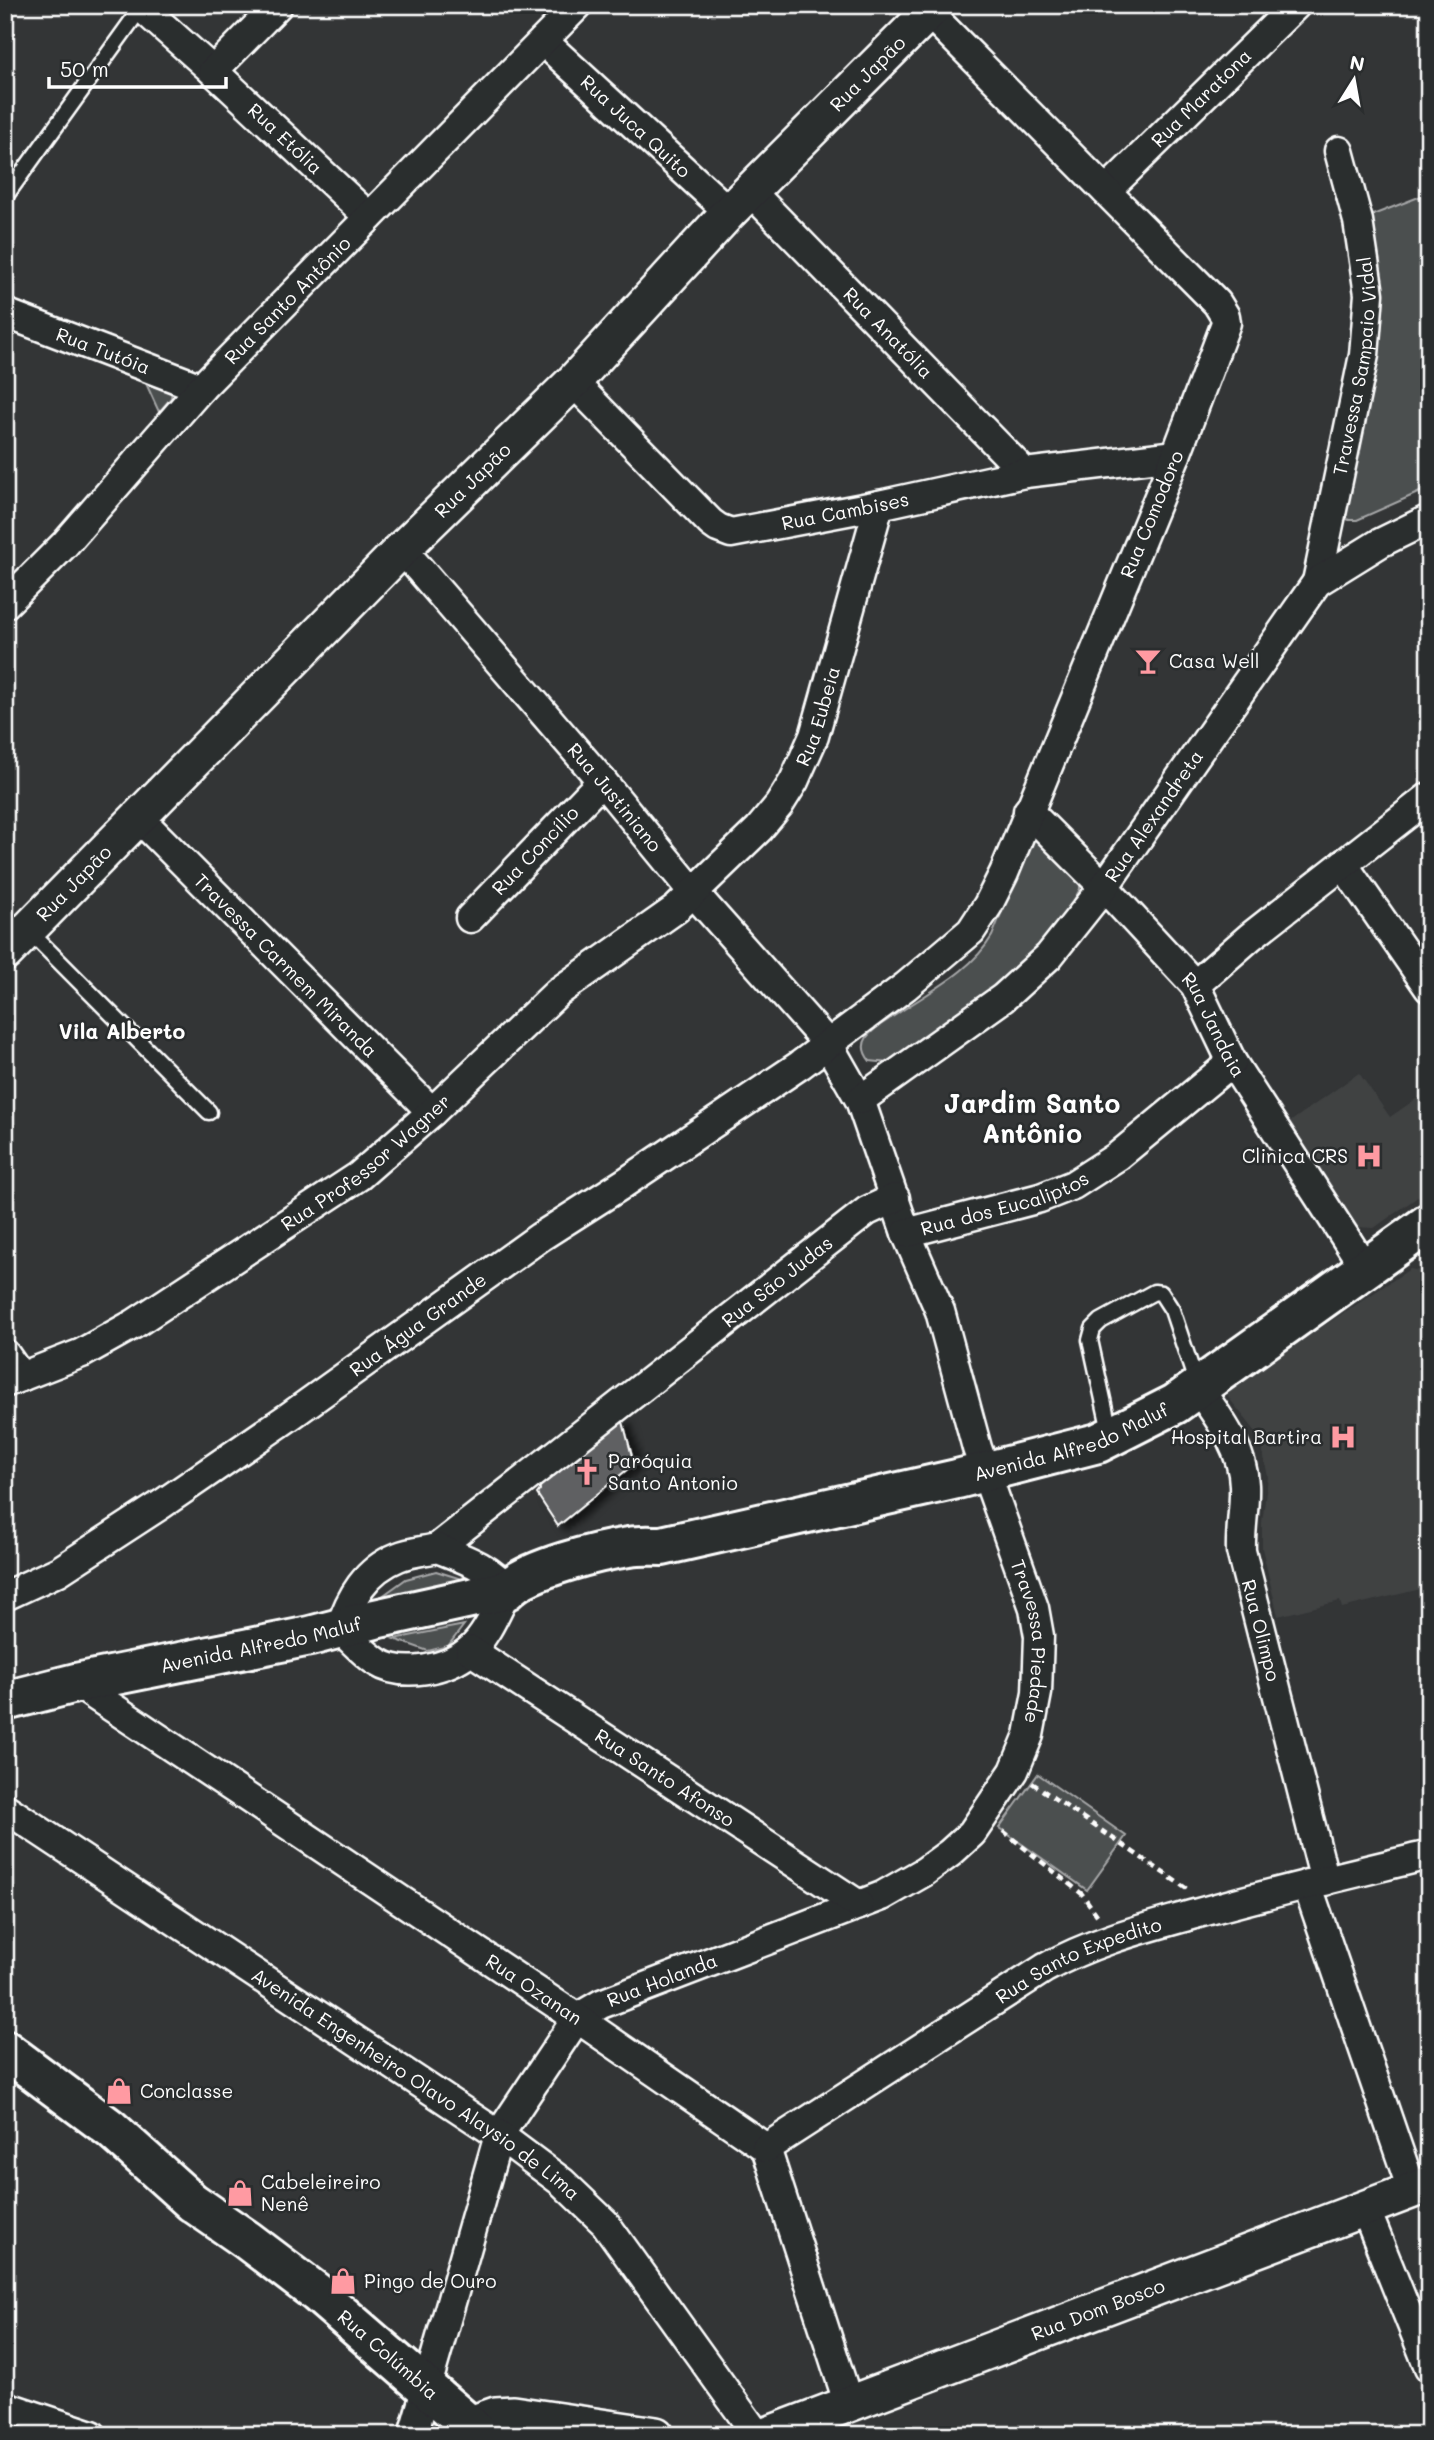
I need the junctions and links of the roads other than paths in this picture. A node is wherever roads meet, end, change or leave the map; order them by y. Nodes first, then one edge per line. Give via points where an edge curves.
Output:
1 (278, 5) edge
2 (578, 5) edge
3 (1296, 5) edge
4 (140, 6) edge
5 (932, 9) edge
6 (543, 41) junction
7 (214, 71) junction
8 (1339, 151) dead end
9 (1106, 191) junction
10 (5, 197) edge
11 (739, 201) junction
12 (369, 217) junction
13 (5, 313) edge
14 (573, 382) junction
15 (201, 388) junction
16 (1176, 455) junction
17 (1025, 473) junction
18 (879, 505) junction
19 (1429, 519) edge
20 (402, 549) junction
21 (1317, 582) junction
22 (5, 604) edge
23 (602, 781) junction
24 (1429, 797) edge
25 (1028, 811) junction
26 (139, 818) junction
27 (1343, 864) junction
28 (1104, 887) junction
29 (693, 892) junction
30 (470, 918) dead end
31 (17, 942) edge
32 (1195, 985) junction
33 (1429, 988) edge
34 (828, 1044) junction
35 (1232, 1062) junction
36 (860, 1100) junction
37 (209, 1112) dead end
38 (432, 1112) junction
39 (895, 1198) junction
40 (1428, 1226) edge
41 (906, 1233) junction
42 (1365, 1268) junction
43 (5, 1354) edge
44 (13, 1380) edge
45 (1198, 1388) junction
46 (1111, 1437) junction
47 (986, 1472) junction
48 (437, 1548) junction
49 (511, 1586) junction
50 (5, 1596) edge
51 (340, 1629) junction
52 (470, 1650) junction
53 (76, 1683) junction
54 (5, 1701) edge
55 (5, 1808) edge
56 (1429, 1855) edge
57 (1316, 1882) junction
58 (859, 1906) junction
59 (577, 2018) junction
60 (5, 2050) edge
61 (499, 2135) junction
62 (766, 2148) junction
63 (1420, 2187) edge
64 (1365, 2208) junction
65 (1429, 2367) edge
66 (849, 2405) junction
67 (5, 2406) edge
68 (442, 2421) edge
69 (92, 2435) edge
70 (656, 2435) edge
71 (757, 2435) edge
72 (767, 2435) edge

1 - 7 street
2 - 6 street, Rua Santo Antônio
3 - 9 street, Rua Maratona
4 - 7 street, Rua Etólia
4 - 10 lane
5 - 9 street, Rua Comodoro
5 - 11 street, Rua Japão
6 - 11 street, Rua Juca Quito
6 - 12 street, Rua Santo Antônio
7 - 12 street, Rua Etólia
8 - 21 street, Travessa Sampaio Vidal via 1358,221 1368,306 1364,355
9 - 16 street, Rua Comodoro via 1225,316 1225,331
11 - 14 street, Rua Japão
11 - 17 street, Rua Anatólia
12 - 15 street, Rua Santo Antônio
13 - 15 street, Rua Tutóia
14 - 18 street, Rua Cambises via 724,531 740,532
14 - 20 street, Rua Japão
15 - 22 street, Rua Santo Antônio via 74,534
16 - 17 street, Rua Cambises
16 - 25 street, Rua Comodoro
17 - 18 street, Rua Cambises
18 - 29 street, Rua Eubeia via 814,736 794,781 759,829
19 - 21 street, Rua Alexandreta
20 - 23 street, Rua Justiniano
20 - 26 street, Rua Japão
21 - 28 street, Rua Alexandreta
23 - 29 street, Rua Justiniano
23 - 30 street, Rua Concílio
24 - 27 street
25 - 28 street, Rua Jandaia
25 - 34 street, Rua Comodoro via 1004,873 971,931
26 - 31 street, Rua Japão
26 - 38 street, Travessa Carmem Miranda
27 - 32 street
27 - 33 street
28 - 32 street, Rua Jandaia
28 - 36 street, Rua Alexandreta via 1027,979
29 - 34 street, Rua Justiniano
29 - 38 street, Rua Professor Wagner via 676,909 558,992
31 - 37 lane
32 - 35 street, Rua Jandaia
34 - 36 street, Rua Justiniano
34 - 50 street, Rua Água Grande via 540,1237 162,1504 59,1572
35 - 41 street, Rua dos Eucaliptos via 1118,1156 1073,1185
35 - 42 street, Rua Jandaia
36 - 39 street, Rua Justiniano
38 - 44 street, Rua Professor Wagner via 359,1177 134,1324 82,1353
39 - 41 street
39 - 48 street, Rua São Judas via 867,1211
40 - 42 main road, Avenida Alfredo Maluf
41 - 47 street via 940,1311
42 - 45 main road, Avenida Alfredo Maluf
43 - 44 street
45 - 46 main road, Avenida Alfredo Maluf
45 - 46 lane via 1172,1310 1161,1293 1154,1292 1101,1321 1090,1340
45 - 57 street, Rua Olimpo via 1224,1425 1243,1466 1241,1551
46 - 47 main road, Avenida Alfredo Maluf
47 - 49 main road, Avenida Alfredo Maluf via 662,1546 634,1561
47 - 58 street, Travessa Piedade via 1024,1577 1039,1636 1037,1693 1029,1735 1014,1771 972,1833 924,1872
48 - 49 street via 472,1562
48 - 51 street via 399,1556 365,1579 347,1606
49 - 51 main road, Avenida Alfredo Maluf
49 - 52 street
51 - 52 street via 378,1663 403,1670 433,1667
51 - 53 main road, Avenida Alfredo Maluf
52 - 58 street, Rua Santo Afonso
53 - 54 main road, Avenida Alfredo Maluf
53 - 59 street, Rua Ozanan
55 - 61 street, Avenida Engenheiro Olavo Alaysio de Lima
56 - 57 street, Rua Santo Expedito
57 - 62 street, Rua Santo Expedito via 1077,1950
57 - 63 street, Rua Olimpo
58 - 59 street, Rua Holanda via 601,2004
59 - 61 street, Rua Holanda
59 - 62 street, Rua Ozanan
60 - 68 main road, Rua Colúmbia via 111,2129 192,2202 317,2293
61 - 68 street, Rua Holanda
61 - 71 street, Avenida Engenheiro Olavo Alaysio de Lima via 562,2182 605,2223
62 - 66 street
63 - 64 street, Rua Dom Bosco
64 - 65 street
64 - 66 street, Rua Dom Bosco
66 - 72 street, Rua Dom Bosco
67 - 69 street
68 - 70 street via 513,2414

